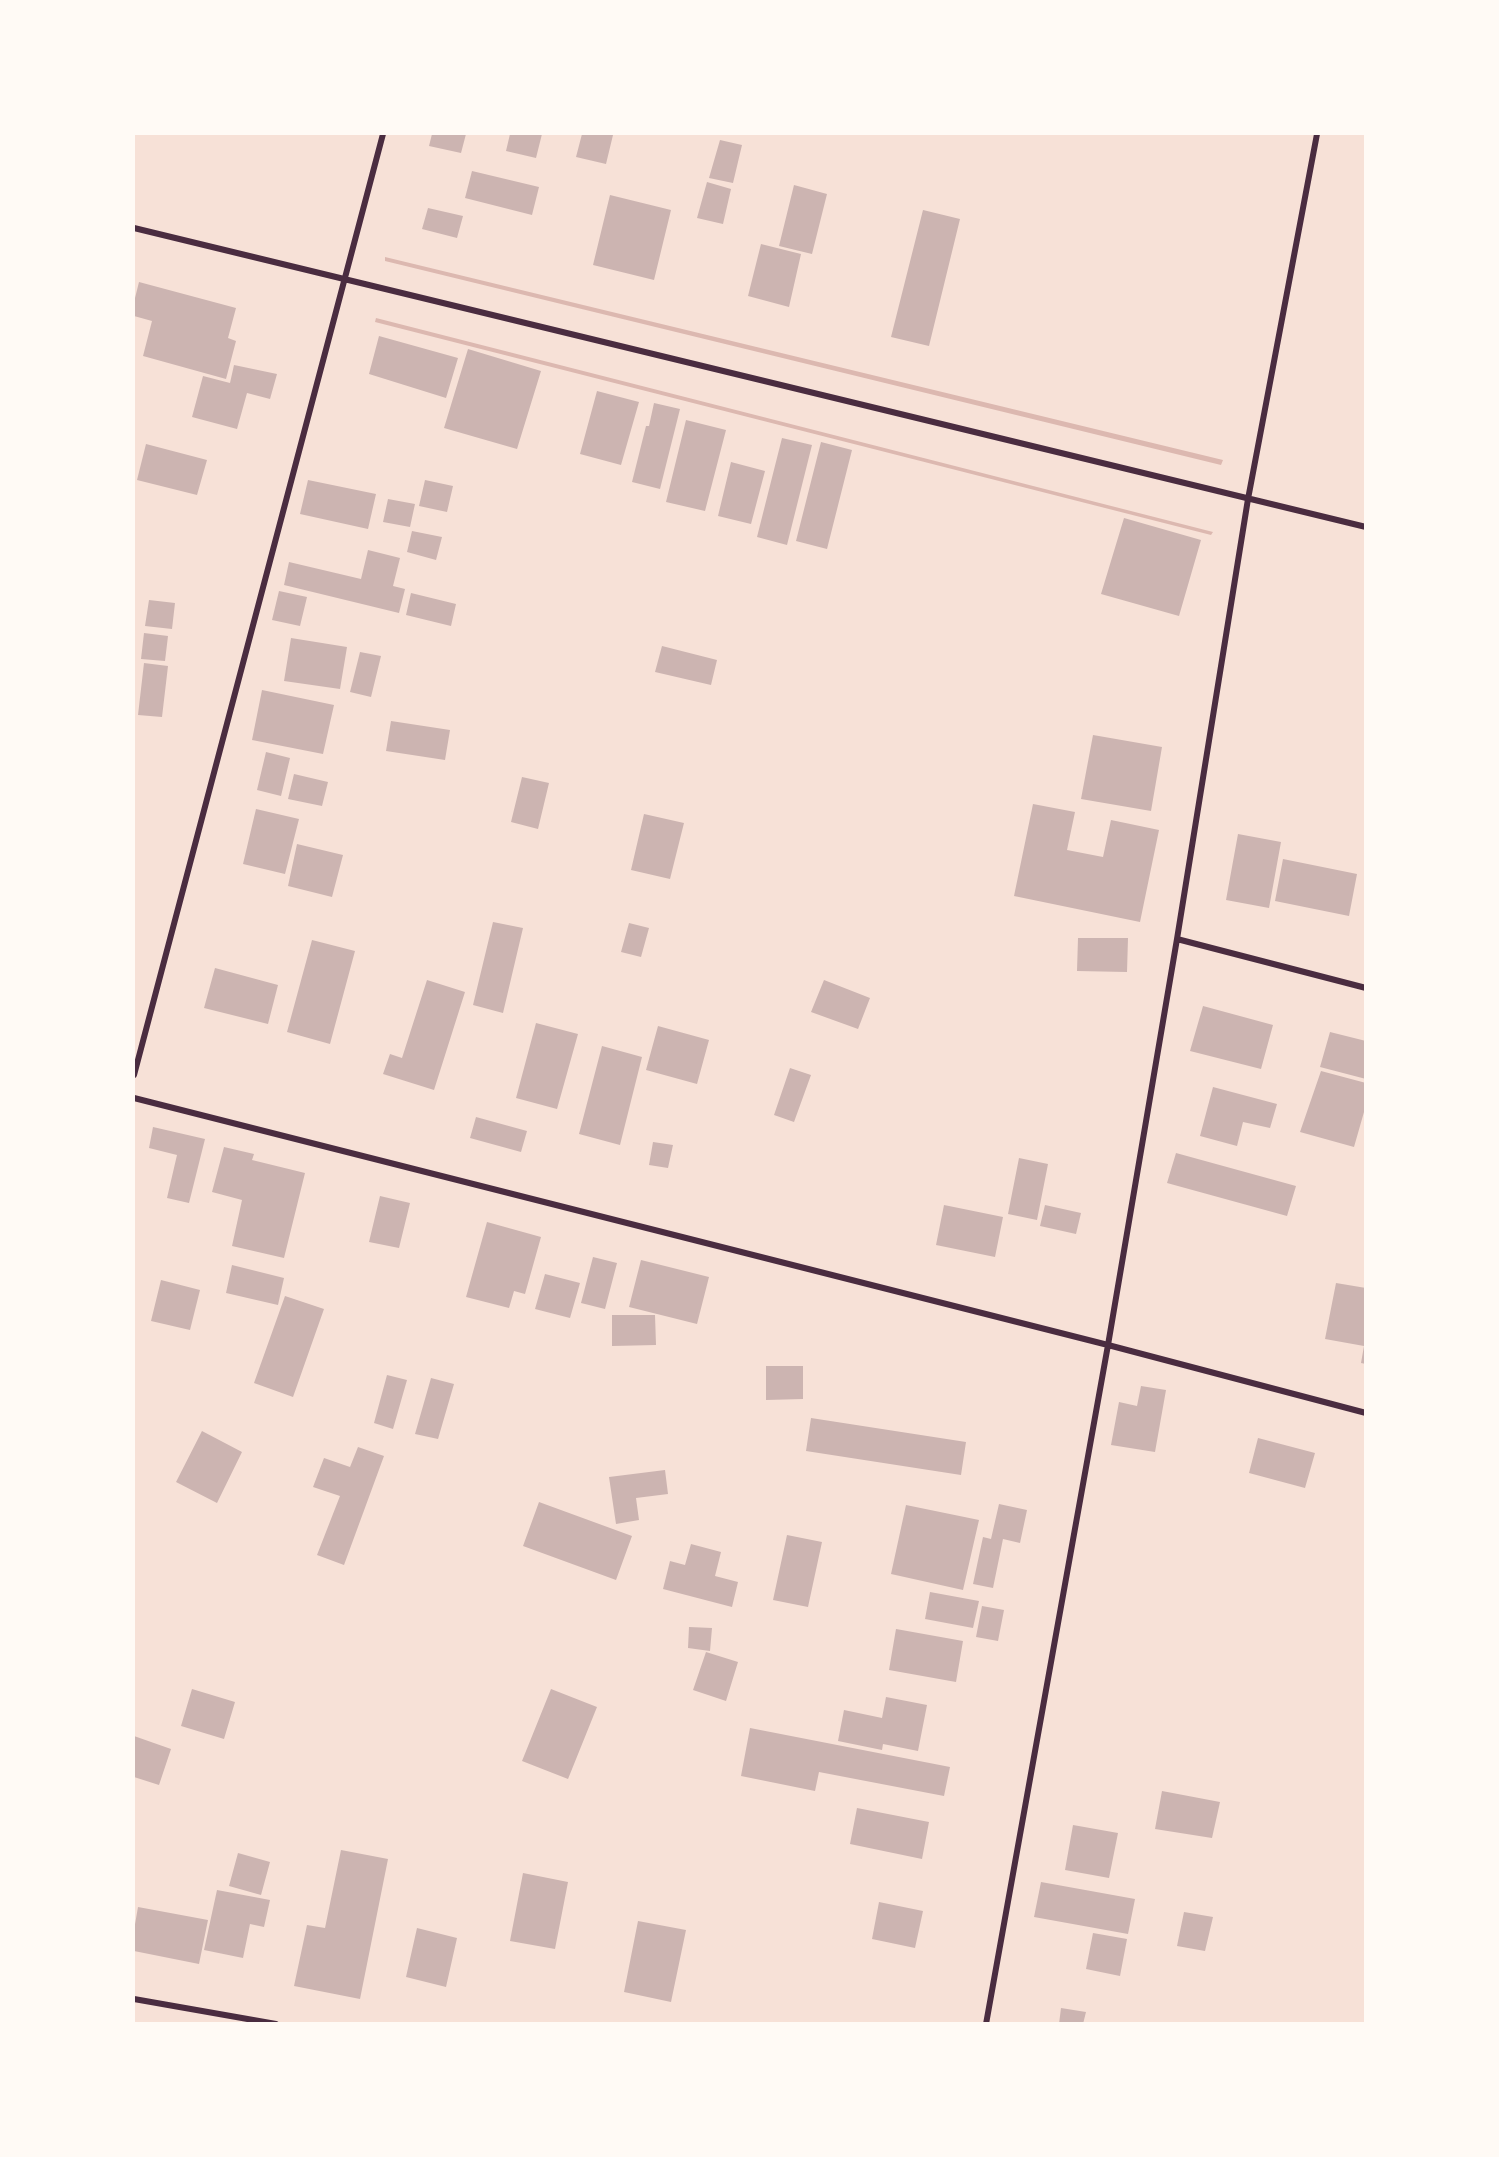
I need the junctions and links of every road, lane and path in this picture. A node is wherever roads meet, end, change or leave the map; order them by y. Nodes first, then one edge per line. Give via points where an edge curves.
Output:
1 (383, 134) edge
2 (1317, 134) edge
3 (134, 228) edge
4 (343, 280) junction
5 (1248, 499) junction
6 (1365, 527) edge
7 (1177, 939) junction
8 (1365, 988) edge
9 (134, 1075) edge
10 (134, 1098) edge
11 (1108, 1345) junction
12 (1365, 1413) edge
13 (134, 1999) edge
14 (276, 2024) edge
15 (986, 2024) edge

1 - 4 street
2 - 5 street
3 - 4 street
4 - 5 street
4 - 9 street
5 - 6 street
5 - 7 street
7 - 8 street
7 - 11 street
10 - 11 street
11 - 12 street
11 - 15 street
13 - 14 street

